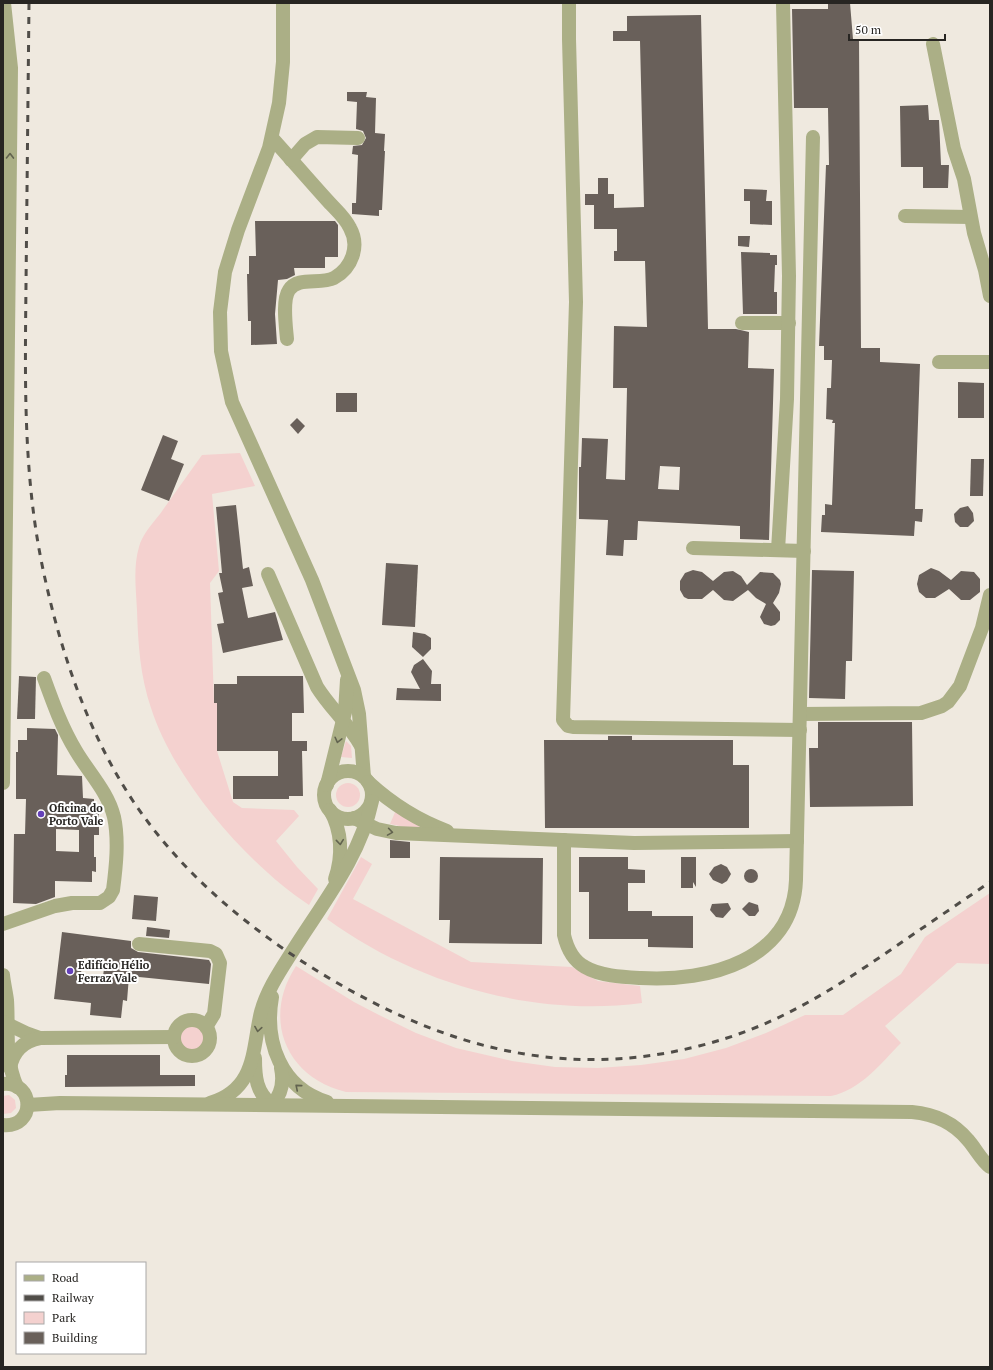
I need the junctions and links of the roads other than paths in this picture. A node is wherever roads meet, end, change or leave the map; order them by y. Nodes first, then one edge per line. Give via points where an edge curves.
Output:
1 (4, 3) edge
2 (283, 3) edge
3 (569, 3) edge
4 (783, 3) edge
5 (933, 44) dead end
6 (814, 137) dead end
7 (272, 138) junction
8 (358, 138) dead end
9 (292, 160) junction
10 (905, 216) dead end
11 (970, 217) junction
12 (990, 296) edge
13 (742, 323) dead end
14 (789, 323) junction
15 (287, 339) dead end
16 (939, 362) dead end
17 (990, 362) edge
18 (693, 548) dead end
19 (778, 550) junction
20 (804, 551) junction
21 (268, 574) dead end
22 (990, 595) edge
23 (347, 674) junction
24 (44, 678) dead end
25 (800, 714) junction
26 (342, 721) junction
27 (800, 730) junction
28 (361, 746) junction
29 (366, 780) junction
30 (3, 783) edge
31 (326, 787) junction
32 (327, 806) junction
33 (360, 821) junction
34 (462, 835) junction
35 (564, 840) junction
36 (797, 841) junction
37 (326, 897) junction
38 (3, 924) edge
39 (139, 944) dead end
40 (282, 967) junction
41 (3, 975) edge
42 (5, 1023) edge
43 (206, 1027) junction
44 (40, 1038) junction
45 (174, 1038) junction
46 (256, 1046) junction
47 (10, 1068) junction
48 (282, 1068) junction
49 (3, 1084) edge
50 (18, 1087) junction
51 (203, 1104) junction
52 (28, 1105) junction
53 (272, 1105) junction
54 (347, 1106) junction
55 (20, 1121) junction
56 (3, 1125) edge
57 (3, 1137) edge
58 (990, 1167) edge

30 -> 1 street via 11,68
2 - 7 street via 282,83
3 - 27 street via 576,302 562,720 573,727
4 - 14 street
5 - 11 street via 954,149 964,178
6 - 20 street
7 - 9 street
7 - 23 street via 225,272 220,312 223,368 232,402 312,580
8 - 9 street via 317,137 305,144
9 - 15 street via 346,222 353,234 354,247 350,262 334,278 321,282 302,282 290,288 286,297
10 - 11 street
11 - 12 street
13 - 14 street
14 - 19 street
16 - 17 street
18 - 19 street
19 - 20 street
20 - 25 street
21 - 26 street via 317,687
22 - 25 street via 982,628 960,686 942,706 921,713
23 - 26 street via 347,693
23 - 28 street via 357,702
24 - 38 street via 67,734 112,808 117,836 113,890 109,898 100,903 63,904
25 - 27 street
26 - 28 street
26 -> 31 street
27 - 36 street
28 - 29 street
29 - 31 street via 352,772 346,772 334,776
29 - 33 street via 371,788 372,801
29 - 34 street via 389,801 415,817
31 - 32 street
32 - 33 street via 342,818
32 -> 37 street via 338,833 340,853 337,873
33 -> 34 street via 396,833
33 - 37 street via 351,861
34 - 35 street
35 - 36 street via 666,844
35 - 36 street via 564,935 569,951 579,963 592,970 648,978 684,977 722,969 748,958 769,943 784,925 793,904
37 - 40 street
39 - 43 street via 210,951 216,954 220,963 215,1010
40 -> 46 street via 262,1010
40 - 48 street via 274,991 270,1016 274,1050
41 - 42 street via 7,1001
42 - 44 street
42 - 47 street
43 - 45 street via 199,1021 185,1021 178,1026
43 - 45 street via 210,1035 210,1044 205,1052 196,1056 187,1056 179,1052 174,1044
44 - 45 street
44 - 47 street via 22,1045 14,1055
46 - 51 street via 252,1062 241,1081 224,1096
46 - 53 street via 256,1080 263,1097
47 - 50 street
48 - 53 street via 281,1090
54 -> 48 street via 308,1095 293,1083
49 - 50 street
50 - 52 street via 26,1097
51 - 52 street
51 - 53 street
52 - 55 street
53 - 54 street
54 - 58 street via 912,1112 932,1115 952,1125
55 - 56 street via 12,1125
55 - 57 street

